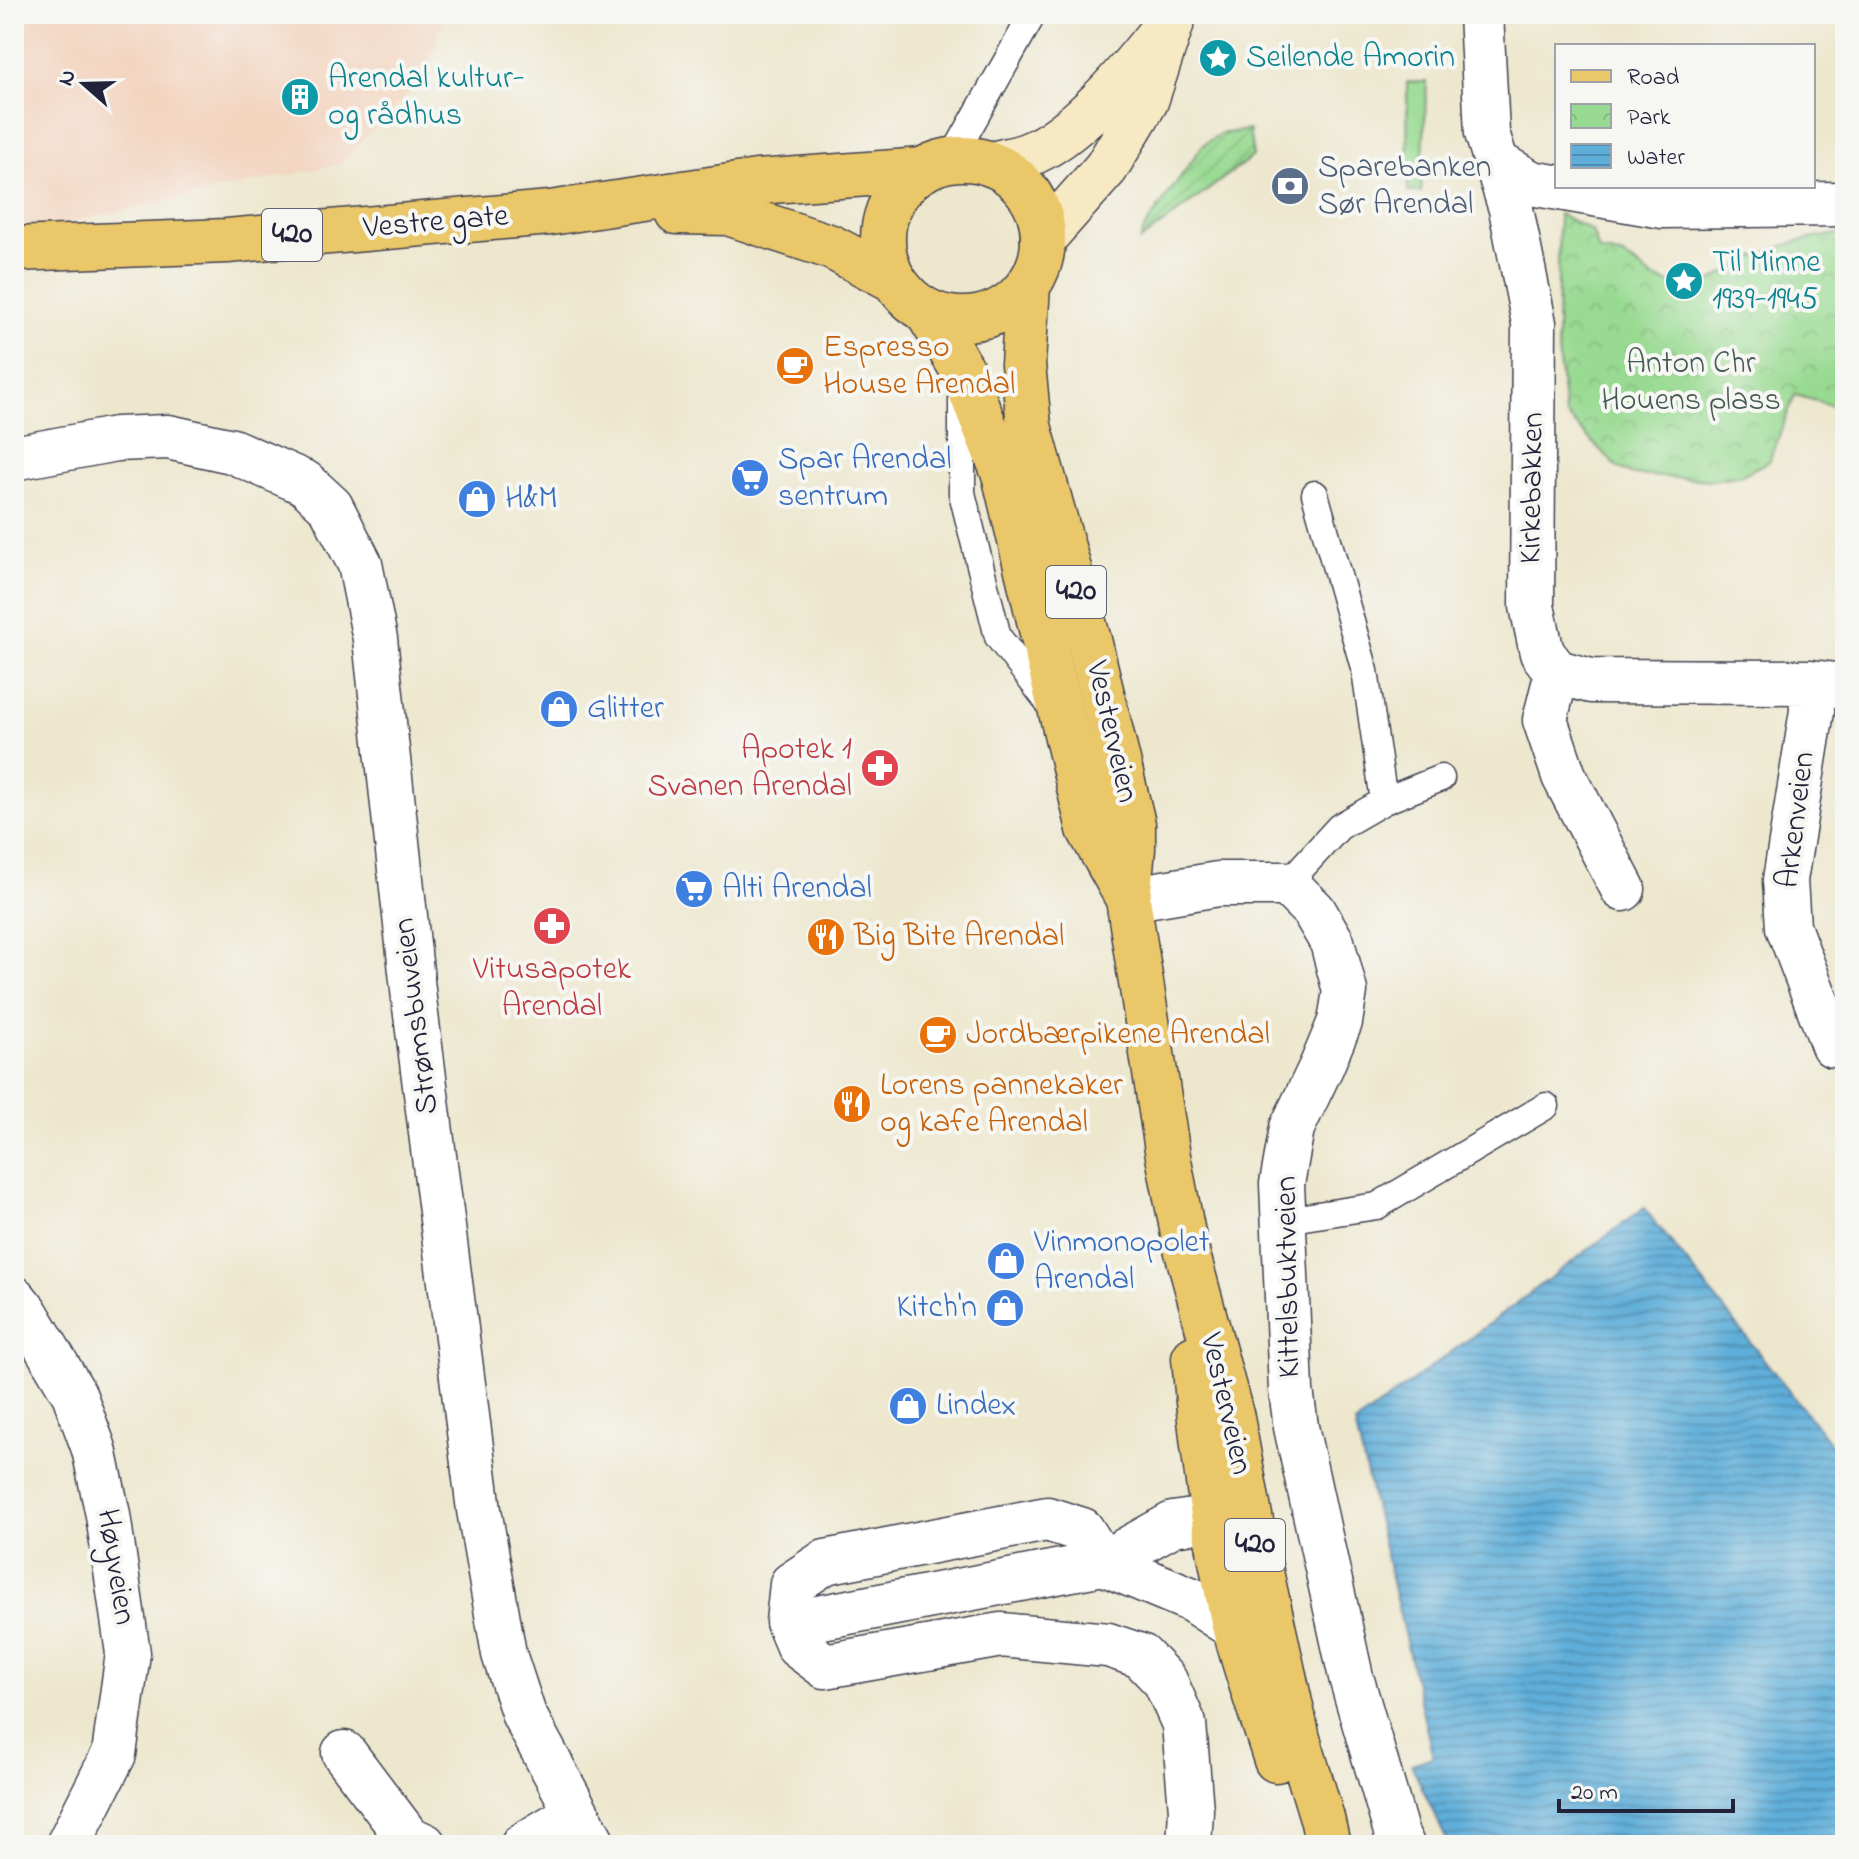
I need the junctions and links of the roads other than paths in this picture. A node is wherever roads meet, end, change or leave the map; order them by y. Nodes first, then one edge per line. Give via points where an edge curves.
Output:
1 (1033, 14) edge
2 (1481, 14) edge
3 (1174, 15) edge
4 (1497, 163) junction
5 (955, 165) junction
6 (1555, 187) edge
7 (1560, 188) edge
8 (1845, 204) edge
9 (570, 211) junction
10 (1043, 239) junction
11 (14, 249) edge
12 (894, 280) junction
13 (1028, 285) junction
14 (927, 312) junction
15 (14, 458) edge
16 (1315, 494) dead end
17 (1557, 672) junction
18 (1828, 684) edge
19 (1441, 778) dead end
20 (1384, 801) junction
21 (1287, 884) junction
22 (1623, 889) dead end
23 (1128, 899) junction
24 (1833, 1045) dead end
25 (1546, 1106) dead end
26 (1284, 1220) junction
27 (1185, 1244) junction
28 (14, 1298) edge
29 (1213, 1518) junction
30 (1257, 1554) junction
31 (1103, 1563) junction
32 (807, 1620) dead end
33 (1235, 1628) junction
34 (344, 1753) dead end
35 (585, 1829) edge
36 (68, 1845) edge
37 (424, 1845) edge
38 (523, 1845) edge
39 (1189, 1845) edge
40 (1307, 1845) edge
41 (1328, 1845) edge
42 (1402, 1845) edge

1 - 5 lane
2 - 4 street, Kirkebakken via 1487,133
3 - 5 street via 1069,131 1029,154
3 - 10 street via 1146,101 1106,168
4 - 6 street via 1531,183
4 - 17 street, Kirkebakken via 1534,323 1532,606 1542,653
5 - 9 main road, Vestre gate / 420 via 757,182
5 - 10 main road via 1013,176 1029,193
5 - 12 main road via 903,185 890,207 883,231
7 - 8 street via 1663,206
9 - 11 main road, Vestre gate / 420 via 227,241
9 - 12 main road, Vestre gate / 420 via 728,213 831,247
10 - 13 main road, 420 via 1040,263
12 - 14 main road, 420
13 - 14 main road, 420 via 994,314 972,319
13 - 23 main road, Vesterveien / 420 via 1023,364 1029,426 1133,824
14 - 23 main road, Vesterveien / 420 via 962,369 1004,474 1089,829
15 - 35 street, Strømsbuveien via 116,439 168,437 232,451 305,483 331,507 360,564 375,639 414,999 479,1510 501,1640 524,1715
16 - 20 lane via 1365,671
17 - 18 street via 1591,681
17 - 22 street via 1545,720 1564,776
18 - 24 street, Arkenveien via 1812,711 1785,880 1788,927
19 - 20 lane
20 - 21 lane via 1339,827
21 - 23 street via 1218,884
21 - 26 street, Kittelsbuktveien via 1314,911 1332,942 1345,991 1340,1022 1292,1128 1282,1184
23 - 27 main road, Vesterveien / 420
25 - 26 lane via 1377,1206
26 - 42 street, Kittelsbuktveien via 1296,1427 1351,1677
27 - 29 main road, Vesterveien / 420
27 - 30 main road, Vesterveien / 420 via 1232,1418
28 - 36 street, Høyveien via 74,1394 94,1449 128,1653 114,1754
29 - 30 street
29 - 31 street via 1173,1524
29 - 33 main road, Vesterveien / 420
30 - 41 main road, Vesterveien / 420 via 1298,1739
31 - 32 street
31 - 33 street via 1192,1600
31 - 39 street via 1082,1530 1047,1519 825,1562 792,1584 788,1622 798,1646 825,1666 1001,1635 1108,1645 1141,1656 1165,1681 1184,1724
33 - 40 main road, Vesterveien / 420
34 - 37 street via 408,1838
35 - 38 street

